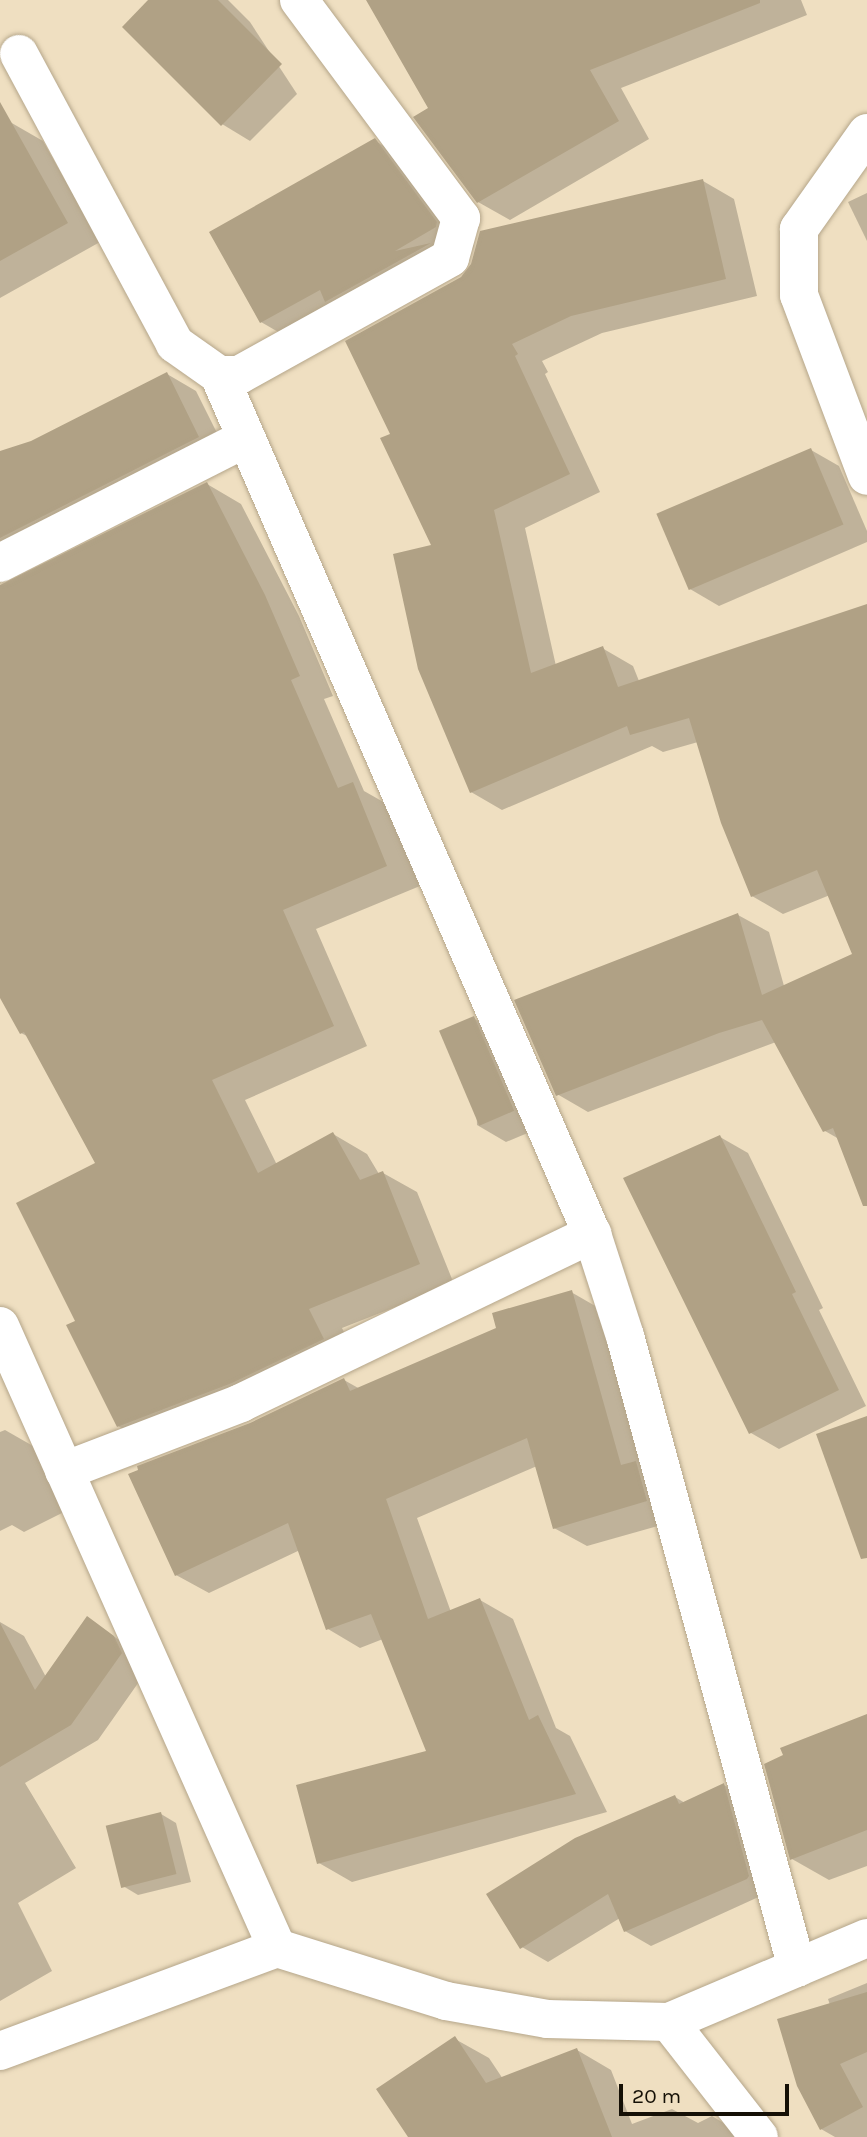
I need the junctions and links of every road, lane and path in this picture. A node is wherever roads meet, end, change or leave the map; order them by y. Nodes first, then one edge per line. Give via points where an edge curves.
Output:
1 (299, 0) edge
2 (19, 54) dead end
3 (867, 133) edge
4 (219, 374) junction
5 (246, 438) junction
6 (867, 476) edge
7 (0, 563) edge
8 (592, 1234) junction
9 (0, 1326) edge
10 (65, 1471) junction
11 (867, 1938) edge
12 (277, 1948) junction
13 (797, 1968) junction
14 (669, 2022) junction
15 (0, 2051) edge
16 (759, 2137) edge

1 - 4 street via 461,218 450,258 239,375
2 - 4 street via 175,344
3 - 6 street via 799,229 799,295
4 - 5 street
5 - 7 street
5 - 8 street
8 - 10 street via 241,1403
8 - 13 street via 625,1336
9 - 10 street
10 - 12 street
11 - 13 street
12 - 14 street via 446,2001 547,2019
12 - 15 street
13 - 14 street
14 - 16 street

